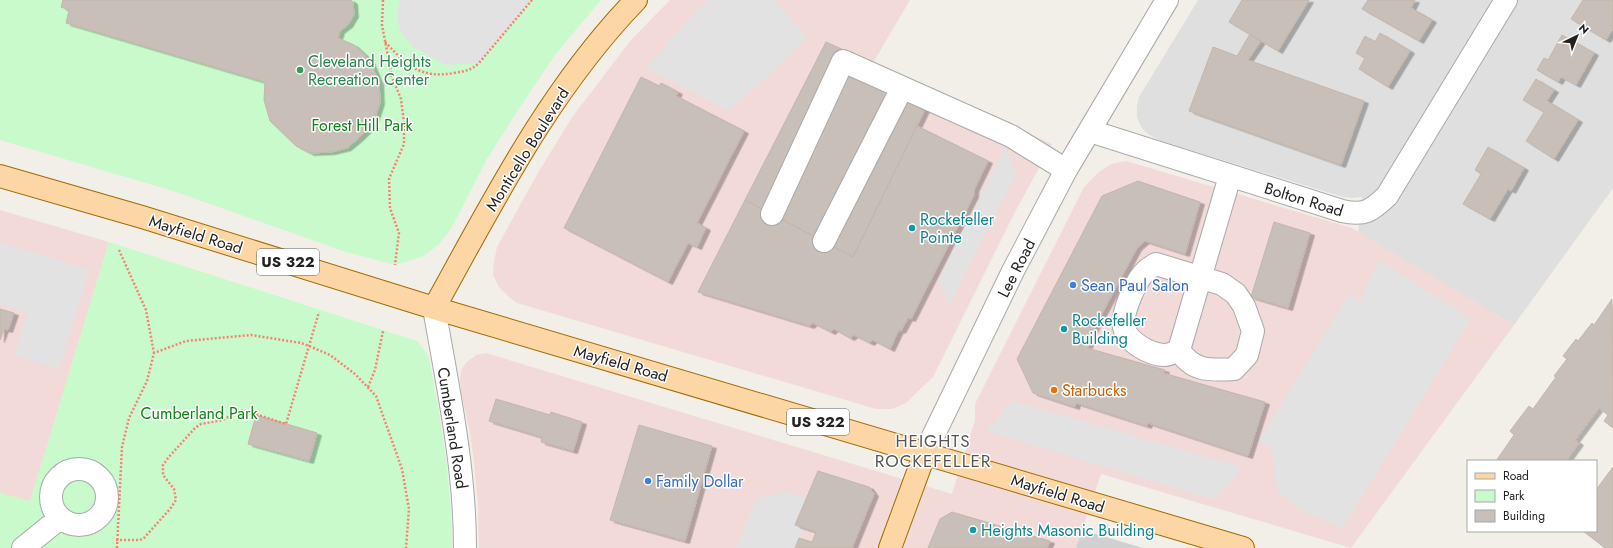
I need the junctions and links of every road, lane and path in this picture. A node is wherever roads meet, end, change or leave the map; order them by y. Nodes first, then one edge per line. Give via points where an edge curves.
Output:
1 (383, 0) edge
2 (532, 0) edge
3 (636, 0) edge
4 (1167, 0) edge
5 (1506, 0) edge
6 (385, 42) junction
7 (902, 88) junction
8 (1090, 131) junction
9 (1066, 170) junction
10 (0, 176) edge
11 (1230, 176) junction
12 (772, 214) dead end
13 (824, 241) dead end
14 (119, 250) dead end
15 (395, 265) dead end
16 (1200, 277) junction
17 (434, 308) junction
18 (319, 312) dead end
19 (384, 331) dead end
20 (309, 346) junction
21 (1179, 350) junction
22 (154, 354) junction
23 (368, 387) junction
24 (925, 453) junction
25 (60, 518) dead end
26 (116, 540) junction
27 (23, 548) edge
28 (117, 548) edge
29 (406, 548) edge
30 (465, 548) edge
31 (890, 548) edge
32 (1243, 548) edge

1 - 6 path via 382,25
2 - 6 path via 471,70 434,76 419,72 406,64
3 - 17 main road, Monticello Boulevard via 591,51 533,132
4 - 8 street, Lee Road
5 - 11 street, Bolton Road via 1387,196 1372,210 1355,214 1342,211
6 - 15 path via 392,77 401,99 404,123 404,144 389,180 390,208 399,233
7 - 9 street via 1011,136
7 - 12 street via 843,61
7 - 13 street
8 - 9 street, Lee Road
8 - 11 street, Bolton Road
9 - 24 street, Lee Road via 1013,271
10 - 17 main road, Mayfield Road / US 322
11 - 16 street
14 - 22 path via 146,310
16 - 21 street
16 - 21 street via 1222,284 1236,294 1244,306 1253,331 1247,355 1234,369 1208,370 1186,360
16 - 21 street via 1156,264 1145,271 1125,310 1124,327 1133,343 1155,354 1167,356
17 - 24 main road, Mayfield Road / US 322
17 - 30 street, Cumberland Road via 457,436 464,498
18 - 20 path
19 - 23 path via 375,370
20 - 22 path via 251,335 186,341
20 - 23 path via 330,355
20 - 26 path via 286,424 243,410 223,420 198,426 163,466 164,475 175,493 174,503 144,538
22 - 26 path via 147,381 129,418 122,447
23 - 29 path via 376,396 402,468 409,509
24 - 31 main road, Lee Road
24 - 32 main road, Mayfield Road / US 322
25 - 27 street
26 - 28 path

